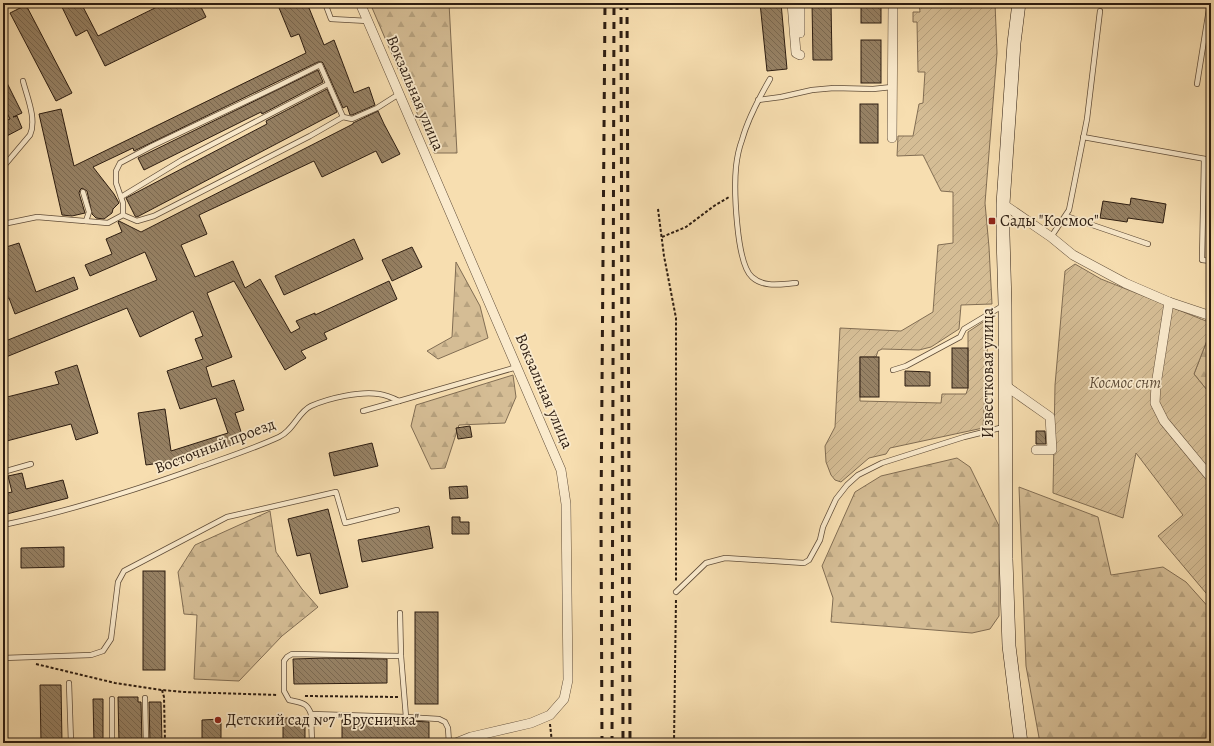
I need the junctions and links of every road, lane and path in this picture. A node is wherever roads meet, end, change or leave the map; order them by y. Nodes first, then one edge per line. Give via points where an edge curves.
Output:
1 (325, 3) edge
2 (360, 3) edge
3 (792, 3) edge
4 (800, 3) edge
5 (893, 3) edge
6 (1019, 3) edge
7 (1210, 3) edge
8 (1100, 11) dead end
9 (368, 22) junction
10 (770, 78) dead end
11 (24, 81) dead end
12 (328, 84) junction
13 (1197, 84) dead end
14 (892, 87) junction
15 (399, 94) junction
16 (758, 100) junction
17 (343, 117) junction
18 (1083, 137) junction
19 (892, 138) dead end
20 (1204, 159) junction
21 (1211, 160) edge
22 (3, 167) edge
23 (83, 192) dead end
24 (736, 194) junction
25 (122, 197) junction
26 (1003, 204) junction
27 (658, 210) dead end
28 (123, 216) junction
29 (1066, 216) junction
30 (86, 221) junction
31 (3, 224) edge
32 (662, 237) junction
33 (1051, 237) junction
34 (1148, 244) dead end
35 (1211, 261) edge
36 (796, 283) dead end
37 (1169, 302) junction
38 (1005, 304) junction
39 (1211, 316) edge
40 (517, 367) junction
41 (893, 370) dead end
42 (1006, 386) junction
43 (399, 401) junction
44 (364, 411) dead end
45 (1006, 426) junction
46 (1036, 450) dead end
47 (31, 464) dead end
48 (3, 472) edge
49 (1211, 478) edge
50 (397, 510) dead end
51 (3, 525) edge
52 (676, 592) junction
53 (400, 613) dead end
54 (401, 656) junction
55 (27, 657) junction
56 (3, 658) edge
57 (69, 683) dead end
58 (162, 690) junction
59 (286, 696) junction
60 (404, 697) junction
61 (145, 698) dead end
62 (112, 699) dead end
63 (311, 714) junction
64 (550, 715) junction
65 (406, 716) junction
66 (71, 743) edge
67 (112, 743) edge
68 (146, 743) edge
69 (165, 743) edge
70 (312, 743) edge
71 (449, 743) edge
72 (456, 743) edge
73 (552, 743) edge
74 (674, 743) edge
75 (1021, 743) edge

1 - 9 lane via 331,19
2 - 9 street, Вокзальная улица
3 - 4 street via 796,53 800,55
5 - 14 street
6 - 26 main road, Известковая улица
7 - 13 lane
8 - 18 lane
9 - 15 street, Вокзальная улица
10 - 16 lane
11 - 22 lane via 31,111 32,130
12 - 17 lane
12 - 25 lane via 182,160
12 - 25 lane via 320,65 120,163 116,171 116,183
14 - 16 lane via 812,90
14 - 19 street
15 - 17 lane via 378,108 352,119
15 - 40 street, Вокзальная улица
16 - 24 lane via 741,141 736,167
17 - 28 lane via 154,216 137,221
18 - 20 lane
18 - 29 lane via 1070,210
20 - 21 lane
20 - 35 lane via 1202,260
23 - 30 lane via 89,212
24 - 32 path via 714,206 686,227
24 - 36 lane via 738,236 744,262 751,277 768,285
25 - 28 lane
26 - 33 street
26 - 38 main road, Известковая улица
27 - 32 path
28 - 30 lane via 108,223
29 - 33 lane
29 - 34 lane
30 - 31 lane via 38,217
32 - 52 path via 676,318
33 - 37 street via 1079,258 1125,283
37 - 39 street
37 - 49 street via 1155,403 1164,421
38 - 41 lane via 964,330 960,337 906,366
38 - 42 main road, Известковая улица
40 - 43 lane
40 - 64 street, Вокзальная улица via 561,470 566,504 568,680 564,699
42 - 45 main road, Известковая улица
42 - 46 street via 1050,417 1052,450
43 - 44 lane
43 - 51 lane, Восточный проезд via 381,394 368,393 310,406 286,433 255,447 83,506
45 - 52 lane via 882,463 858,474 836,499 809,560 804,562 725,558 706,563
45 - 75 main road, Известковая улица via 1009,646
47 - 48 lane
50 - 55 lane via 345,523 336,492 227,517 124,571 118,582 111,639 103,651 91,655
52 - 74 path
53 - 54 lane
54 - 59 lane via 292,654 284,661
54 - 60 lane
55 - 56 lane
55 - 58 path via 38,665 115,683
57 - 66 lane
58 - 59 path
58 - 69 path
59 - 60 path
59 - 63 lane via 289,700 304,704
60 - 65 lane
61 - 68 lane
62 - 67 lane
63 - 65 lane
63 - 70 lane
64 - 72 street, Вокзальная улица via 531,723
64 - 73 path
65 - 71 lane via 439,719 445,722

